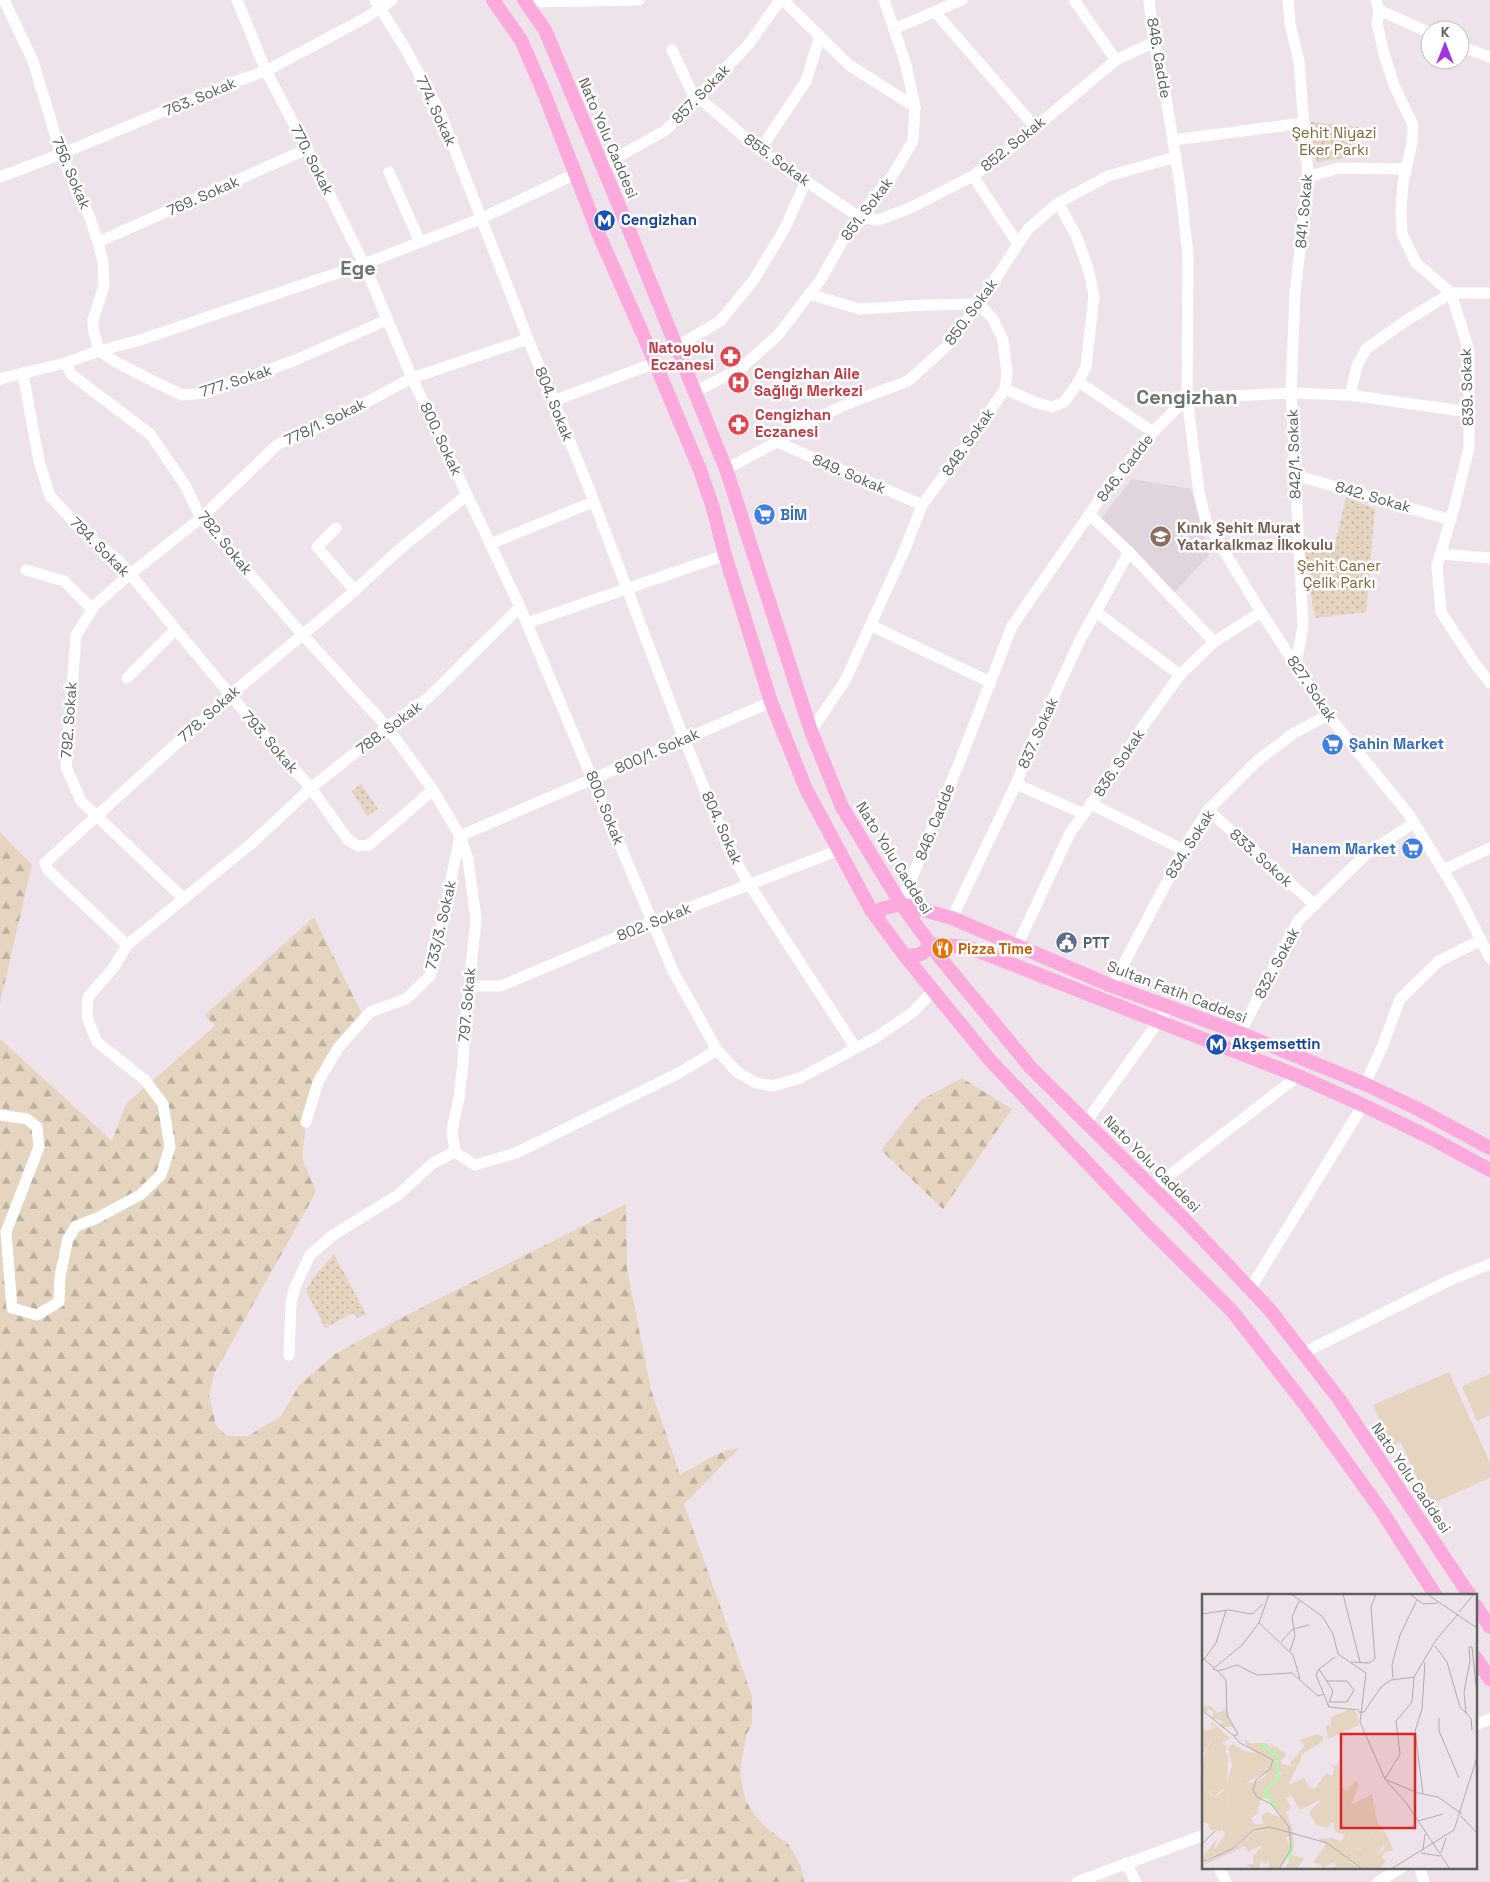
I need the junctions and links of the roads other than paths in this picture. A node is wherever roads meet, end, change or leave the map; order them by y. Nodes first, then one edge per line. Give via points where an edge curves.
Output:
1 (4, 0) edge
2 (237, 0) edge
3 (392, 0) edge
4 (493, 0) edge
5 (639, 0) edge
6 (782, 0) edge
7 (884, 0) edge
8 (962, 0) edge
9 (1074, 0) edge
10 (1149, 0) edge
11 (1288, 0) edge
12 (524, 1) edge
13 (377, 4) edge
14 (1378, 5) edge
15 (935, 12) junction
16 (1420, 28) edge
17 (894, 29) junction
18 (820, 36) junction
19 (1154, 42) junction
20 (672, 50) dead end
21 (1470, 50) edge
22 (1490, 57) edge
23 (1116, 60) junction
24 (266, 71) junction
25 (698, 100) junction
26 (915, 107) junction
27 (1304, 123) junction
28 (1035, 126) junction
29 (1173, 140) junction
30 (307, 149) junction
31 (760, 150) junction
32 (61, 154) junction
33 (1176, 158) junction
34 (602, 166) junction
35 (1405, 169) junction
36 (389, 172) dead end
37 (575, 174) junction
38 (973, 176) junction
39 (0, 177) edge
40 (1308, 178) junction
41 (806, 181) junction
42 (1058, 203) junction
43 (859, 217) junction
44 (480, 219) junction
45 (98, 242) junction
46 (420, 242) junction
47 (1018, 244) junction
48 (364, 264) junction
49 (1451, 293) junction
50 (1490, 293) edge
51 (809, 294) junction
52 (980, 304) junction
53 (387, 320) junction
54 (528, 339) junction
55 (676, 347) junction
56 (99, 350) junction
57 (65, 363) junction
58 (655, 363) junction
59 (22, 374) junction
60 (412, 378) junction
61 (0, 379) edge
62 (1079, 382) junction
63 (1005, 389) junction
64 (694, 392) junction
65 (1292, 393) junction
66 (1350, 395) junction
67 (1186, 398) junction
68 (553, 401) junction
69 (1469, 412) junction
70 (1153, 432) junction
71 (777, 442) junction
72 (726, 469) junction
73 (1295, 475) junction
74 (467, 495) junction
75 (593, 502) junction
76 (922, 505) junction
77 (1089, 514) junction
78 (202, 518) junction
79 (1450, 520) junction
80 (336, 528) dead end
81 (490, 544) junction
82 (1129, 552) junction
83 (1440, 554) junction
84 (726, 556) junction
85 (1490, 558) edge
86 (26, 570) dead end
87 (129, 575) junction
88 (627, 589) junction
89 (354, 591) junction
90 (520, 607) junction
91 (92, 609) junction
92 (1096, 612) junction
93 (1262, 612) junction
94 (527, 623) junction
95 (870, 625) junction
96 (175, 630) junction
97 (302, 634) junction
98 (1214, 642) junction
99 (1296, 664) junction
100 (1180, 675) junction
101 (127, 678) dead end
102 (990, 682) junction
103 (1490, 683) edge
104 (230, 695) junction
105 (770, 702) junction
106 (1328, 715) junction
107 (387, 727) junction
108 (811, 731) junction
109 (684, 740) junction
110 (594, 780) junction
111 (1016, 784) junction
112 (311, 788) junction
113 (433, 790) junction
114 (1091, 804) junction
115 (1208, 810) junction
116 (1084, 814) junction
117 (98, 815) junction
118 (1414, 823) junction
119 (460, 836) junction
120 (1490, 848) edge
121 (839, 850) junction
122 (1184, 850) junction
123 (1443, 870) junction
124 (749, 884) junction
125 (184, 899) junction
126 (901, 904) junction
127 (1315, 905) junction
128 (877, 917) junction
129 (952, 918) junction
130 (652, 922) junction
131 (1481, 940) junction
132 (930, 944) junction
133 (128, 945) junction
134 (1017, 946) junction
135 (905, 956) junction
136 (1490, 958) edge
137 (469, 986) junction
138 (1112, 986) junction
139 (934, 991) junction
140 (1169, 1006) junction
141 (1158, 1022) junction
142 (1240, 1033) junction
143 (855, 1047) junction
144 (717, 1050) junction
145 (1298, 1076) junction
146 (1364, 1084) junction
147 (1363, 1105) junction
148 (0, 1115) edge
149 (306, 1122) dead end
150 (1086, 1122) junction
151 (1490, 1148) edge
152 (455, 1152) junction
153 (1490, 1170) edge
154 (1153, 1188) junction
155 (1490, 1264) edge
156 (1250, 1289) junction
157 (1303, 1353) junction
158 (289, 1355) dead end
159 (1435, 1594) edge
160 (1469, 1594) edge
161 (1478, 1609) edge
162 (1490, 1627) edge
163 (1478, 1661) edge
164 (1490, 1679) edge
165 (1490, 1719) edge
166 (1478, 1724) edge
167 (1202, 1837) edge
168 (1126, 1863) junction
169 (1220, 1870) edge
170 (1396, 1870) edge
171 (1077, 1882) edge
172 (1136, 1882) edge
173 (1226, 1882) edge
174 (1378, 1882) edge

1 - 32 street, 756. Sokak via 33,61
2 - 24 street, 770. Sokak
3 - 13 street, 763. Sokak
4 - 37 main road via 521,40
5 - 12 street
6 - 18 street
6 - 25 street, 857. Sokak via 748,45
7 - 17 street, 851. Sokak
8 - 15 street
9 - 23 street
10 - 19 street, 846. Cadde
11 - 27 street, 841. Sokak via 1299,61
12 - 34 main road, Nato Yolu Caddesi via 545,30
13 - 24 street, 763. Sokak via 367,17
13 - 44 street, 774. Sokak via 440,112
14 - 16 street
14 - 35 street via 1384,54 1413,125
15 - 17 street
15 - 28 street
17 - 26 street, 851. Sokak
18 - 26 street via 849,65
18 - 31 street via 806,81
19 - 23 street, 852. Sokak
19 - 29 street, 846. Cadde
20 - 25 street
21 - 22 street
23 - 28 street, 852. Sokak
24 - 30 street, 770. Sokak
24 - 32 street, 763. Sokak
25 - 31 street, 855. Sokak
25 - 34 street, 857. Sokak via 666,130
26 - 43 street, 851. Sokak via 913,140 892,176
27 - 29 street
27 - 40 street, 841. Sokak
28 - 38 street, 852. Sokak
29 - 33 street, 846. Cadde
30 - 45 street, 769. Sokak
30 - 48 street, 770. Sokak
31 - 41 street, 855. Sokak
32 - 39 street, 763. Sokak
32 - 45 street, 756. Sokak
33 - 42 street, 850. Sokak via 1108,176
33 - 67 street, 846. Cadde via 1188,256
34 - 55 main road, Nato Yolu Caddesi
35 - 40 street via 1339,168
35 - 49 street via 1402,234 1416,263
36 - 46 street
37 - 44 street
37 - 58 main road
38 - 43 street, 852. Sokak via 910,208 878,220
38 - 47 street
40 - 65 street, 841. Sokak via 1295,294
41 - 43 street, 855. Sokak
41 - 55 street via 785,228 754,281 720,321
42 - 47 street, 850. Sokak via 1028,229
42 - 62 street via 1076,235 1094,296 1086,366
43 - 51 street, 851. Sokak
44 - 46 street
44 - 54 street, 804. Sokak
45 - 56 street, 756. Sokak via 104,286 93,320
46 - 48 street
47 - 52 street, 850. Sokak
48 - 53 street, 770. Sokak
48 - 56 street via 140,340
49 - 50 street
49 - 66 street via 1366,348 1357,366
49 - 69 street, 839. Sokak via 1470,352
51 - 52 street via 859,309
51 - 64 street, 851. Sokak via 778,335 740,369
52 - 63 street via 993,319 1003,340
52 - 71 street, 850. Sokak via 947,346 908,382 804,423
53 - 56 street, 777. Sokak via 293,362 205,394 182,395 114,361
53 - 60 street, 800. Sokak
54 - 60 street, 778/1. Sokak
54 - 68 street, 804. Sokak
55 - 64 main road, Nato Yolu Caddesi
56 - 57 street
57 - 59 street
57 - 78 street, 782. Sokak via 72,375 150,434 186,485
58 - 68 street
58 - 84 main road via 700,470
59 - 61 street
59 - 87 street, 784. Sokak via 38,461 50,496
60 - 74 street, 800. Sokak
60 - 78 street, 778/1. Sokak via 320,427 278,444
62 - 63 street via 1064,402 1052,407
62 - 70 street
63 - 76 street, 848. Sokak
64 - 72 main road, Nato Yolu Caddesi
65 - 66 street
65 - 67 street
65 - 73 street, 842/1. Sokak
66 - 69 street
67 - 70 street, 846. Cadde
67 - 93 street, 827. Sokak via 1206,520
68 - 75 street, 804. Sokak
69 - 79 street, 839. Sokak via 1468,448
70 - 77 street, 846. Cadde
71 - 72 street, 850. Sokak
71 - 76 street, 849. Sokak
72 - 108 main road, Nato Yolu Caddesi
73 - 79 street, 842. Sokak
73 - 99 street, 842/1. Sokak via 1303,626
74 - 81 street, 800. Sokak
74 - 89 street, 778. Sokak
75 - 81 street
75 - 88 street, 804. Sokak
76 - 95 street, 848. Sokak
77 - 82 street
77 - 102 street, 846. Cadde via 1012,626
78 - 87 street, 778/1. Sokak
78 - 97 street, 782. Sokak
79 - 83 street, 839. Sokak
80 - 89 street via 317,546
81 - 90 street, 800. Sokak
82 - 92 street, 837. Sokak
82 - 98 street
83 - 85 street
83 - 103 street, 839. Sokak via 1437,566 1441,612
84 - 88 street
84 - 105 main road
86 - 91 street via 64,581
87 - 91 street, 792. Sokak
87 - 96 street, 784. Sokak
88 - 94 street
88 - 109 street, 804. Sokak
89 - 97 street, 778. Sokak
90 - 94 street, 800. Sokak
90 - 107 street, 788. Sokak via 428,698
91 - 117 street, 792. Sokak via 76,635 66,767 82,801
92 - 100 street
92 - 111 street, 837. Sokak via 1080,640
93 - 98 street, 836. Sokak
93 - 99 street, 827. Sokak
94 - 110 street, 800. Sokak
95 - 102 street
95 - 108 street, 848. Sokak via 845,681
96 - 101 street
96 - 104 street, 784. Sokak
97 - 104 street, 778. Sokak
97 - 107 street, 782. Sokak
98 - 100 street, 836. Sokak
99 - 106 street, 827. Sokak
100 - 114 street, 836. Sokak
102 - 126 street, 846. Cadde
104 - 112 street, 793. Sokak
104 - 117 street, 778. Sokak
105 - 109 street, 800/1. Sokak
105 - 121 main road via 806,788
106 - 115 street, 834. Sokak via 1294,733 1257,761
106 - 118 street, 827. Sokak
107 - 112 street, 788. Sokak
107 - 113 street
108 - 126 main road, Nato Yolu Caddesi via 842,807
109 - 110 street, 800/1. Sokak
109 - 124 street, 804. Sokak via 729,849
110 - 119 street, 800/1. Sokak
110 - 130 street, 800. Sokak
111 - 116 street
111 - 129 street, 837. Sokak
112 - 113 street, 793. Sokak via 348,840 362,846 369,845
112 - 125 street, 788. Sokak via 252,843
113 - 119 street
114 - 116 street, 836. Sokak
114 - 122 street
115 - 122 street, 834. Sokak
115 - 127 street, 833. Sokok
116 - 134 street, 836. Sokak via 1070,833
117 - 125 street, 792. Sokak
117 - 133 street, 778. Sokak via 45,863 48,870
118 - 123 street, 827. Sokak
118 - 127 street, 832. Sokak via 1366,854
119 - 137 street, 797. Sokak via 468,859 476,919
119 - 149 street, 733/3. Sokak via 430,976 406,999 370,1012 338,1048 318,1082
120 - 123 street
121 - 124 street, 802. Sokak
121 - 128 main road
122 - 138 street, 834. Sokak
123 - 131 street, 827. Sokak
124 - 130 street, 802. Sokak
124 - 143 street, 804. Sokak
125 - 133 street
126 - 128 main road via 881,909
126 - 129 main road, Sultan Fatih Caddesi
126 - 132 main road, Nato Yolu Caddesi
127 - 142 street, 832. Sokak via 1298,921
128 - 135 main road
129 - 134 main road, Sultan Fatih Caddesi
130 - 137 street, 802. Sokak via 501,986
130 - 144 street, 800. Sokak via 673,972
131 - 136 street, 827. Sokak
131 - 146 street via 1439,961 1400,999
132 - 135 main road via 927,952
132 - 141 main road via 968,946
132 - 150 main road, Nato Yolu Caddesi via 1032,1069
133 - 148 street via 88,997 86,1017 97,1042 145,1080 163,1104 170,1147 161,1175 140,1194 76,1226 68,1239 60,1276 59,1302 37,1315 12,1308 6,1232 40,1147 38,1127 27,1119
134 - 138 main road, Sultan Fatih Caddesi
135 - 139 main road
137 - 152 street, 797. Sokak via 459,1098 452,1130
138 - 140 main road, Sultan Fatih Caddesi
139 - 143 street, 800. Sokak via 912,1013 876,1038
139 - 159 main road via 989,1059 1232,1311 1375,1502
140 - 141 street
140 - 142 main road, Sultan Fatih Caddesi
141 - 145 main road
141 - 150 street
142 - 146 main road, Sultan Fatih Caddesi
143 - 144 street, 800. Sokak via 800,1078 773,1086 756,1083 737,1072
144 - 152 street via 679,1073 516,1152 474,1165
145 - 147 main road
145 - 154 street
146 - 151 main road, Sultan Fatih Caddesi
147 - 153 main road
147 - 156 street
150 - 154 main road, Nato Yolu Caddesi
152 - 158 street via 433,1162 398,1194 333,1235 310,1255 294,1287
154 - 156 main road, Nato Yolu Caddesi
155 - 157 street via 1450,1280
156 - 157 main road, Nato Yolu Caddesi
157 - 160 main road, Nato Yolu Caddesi via 1339,1399
161 - 162 main road
163 - 164 main road
165 - 166 street
167 - 168 street
168 - 171 street
168 - 172 street
169 - 173 street
170 - 174 street

